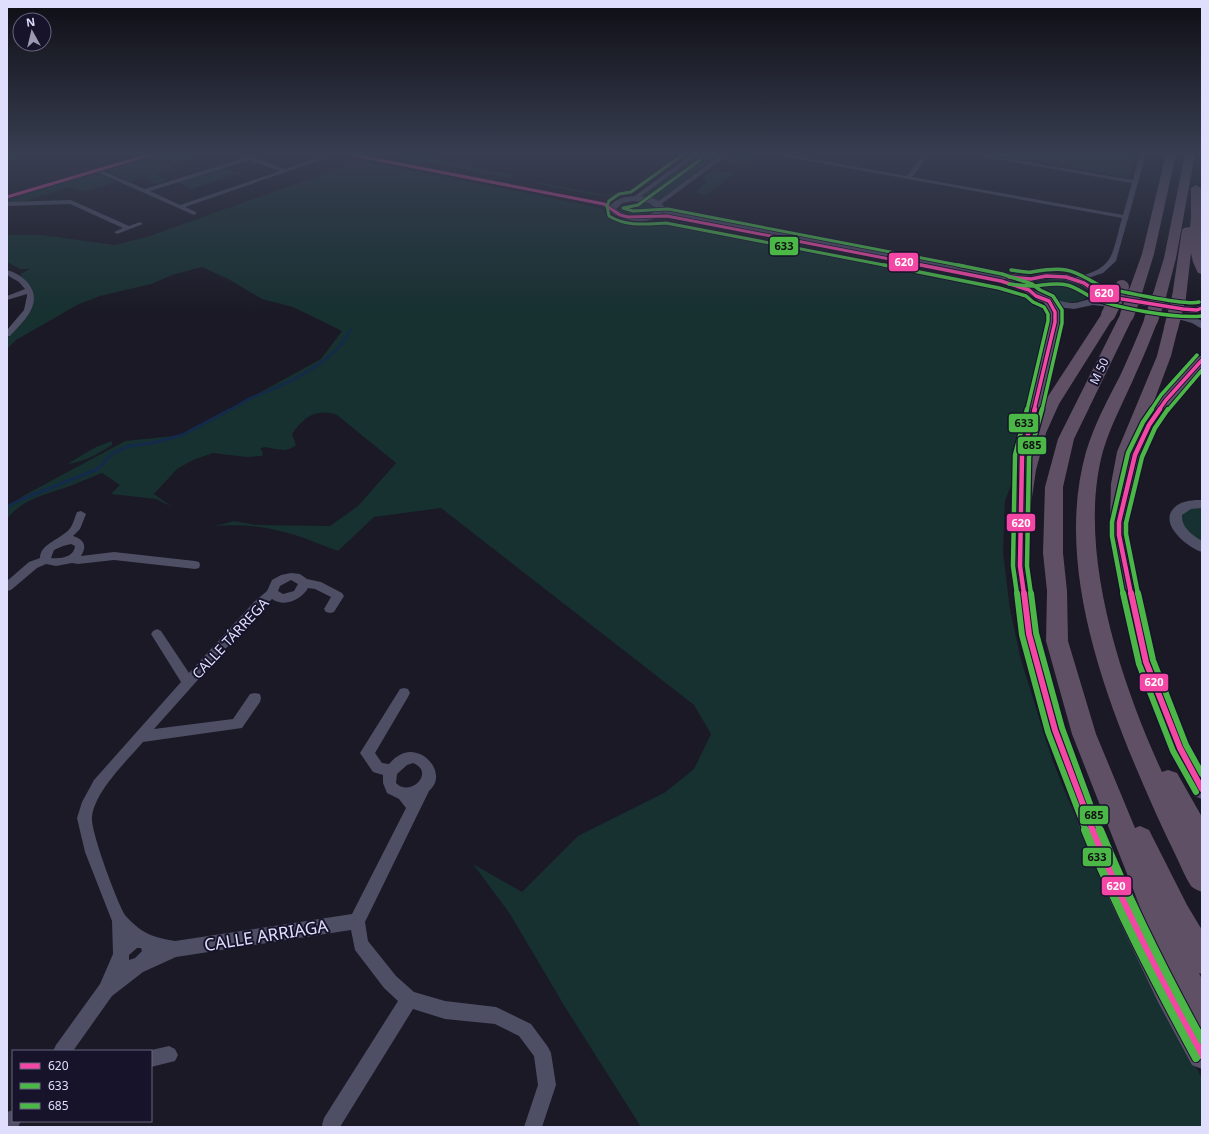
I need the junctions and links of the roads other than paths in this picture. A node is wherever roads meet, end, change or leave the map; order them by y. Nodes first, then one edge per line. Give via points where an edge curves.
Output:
1 (82, 207) edge
2 (180, 207) edge
3 (656, 207) edge
4 (660, 207) edge
5 (1064, 207) edge
6 (1127, 207) edge
7 (1148, 207) edge
8 (1159, 207) edge
9 (1180, 207) edge
10 (1193, 207) edge
11 (1197, 207) edge
12 (613, 208) edge
13 (658, 209) junction
14 (194, 213) dead end
15 (1124, 218) junction
16 (1144, 221) dead end
17 (140, 224) dead end
18 (129, 228) junction
19 (117, 232) dead end
20 (1202, 270) edge
21 (7, 272) edge
22 (1031, 279) junction
23 (1076, 280) junction
24 (1124, 283) dead end
25 (30, 290) junction
26 (1029, 290) junction
27 (1094, 290) junction
28 (7, 298) edge
29 (1049, 302) junction
30 (1093, 302) junction
31 (1199, 309) edge
32 (1199, 324) edge
33 (7, 334) edge
34 (1202, 360) edge
35 (1202, 504) edge
36 (1021, 511) junction
37 (81, 514) dead end
38 (1119, 522) junction
39 (61, 542) junction
40 (1202, 547) edge
41 (70, 559) junction
42 (46, 560) junction
43 (195, 565) dead end
44 (304, 584) junction
45 (7, 587) edge
46 (1057, 591) junction
47 (272, 593) junction
48 (330, 609) dead end
49 (157, 634) dead end
50 (1107, 654) junction
51 (188, 683) junction
52 (404, 693) dead end
53 (255, 698) dead end
54 (139, 737) junction
55 (391, 771) junction
56 (423, 788) junction
57 (1202, 789) edge
58 (404, 794) junction
59 (413, 807) junction
60 (1202, 842) edge
61 (1202, 878) edge
62 (120, 921) junction
63 (358, 921) junction
64 (145, 941) junction
65 (175, 949) junction
66 (120, 956) junction
67 (1202, 959) edge
68 (139, 966) junction
69 (106, 990) junction
70 (409, 999) junction
71 (1202, 1014) edge
72 (63, 1050) edge
73 (169, 1055) dead end
74 (1202, 1055) edge
75 (152, 1058) edge
76 (331, 1125) dead end
77 (532, 1127) edge

1 - 18 street
2 - 14 street
3 - 13 street
4 - 13 street
5 - 15 street
6 - 15 street
7 - 16 highway
8 - 46 highway, M 50, bridge via 1148,254 1135,293 1066,439 1054,487 1053,553
9 - 50 highway, bridge via 1159,297 1129,374 1100,434 1092,461 1085,534 1095,606
10 - 38 highway, bridge via 1179,297 1164,356 1126,452 1120,484
11 - 20 highway via 1196,247
12 - 13 street via 618,214 643,218
13 - 22 street via 1003,276
13 - 26 street via 667,216 1001,281
15 - 23 street via 1113,261 1108,268 1094,276
17 - 18 street
18 - 19 street
21 - 25 street via 23,281
22 - 23 street via 1056,276
22 - 26 street via 1027,286
23 - 27 street
24 - 36 highway, bridge via 1108,315 1051,404 1038,433 1027,470
25 - 28 street
25 - 33 street via 31,304 22,319
26 - 29 street
27 - 30 street via 1097,297
27 - 31 street via 1122,299
29 - 30 street via 1074,306
29 - 36 highway via 1055,312 1055,322 1022,456
30 - 32 street via 1168,314
31 - 32 street via 1193,315
34 - 38 highway via 1166,400 1149,425 1136,455
35 - 40 street via 1184,506 1178,510 1175,517 1182,533
36 - 74 highway via 1020,566 1029,634 1055,730 1119,892
37 - 39 street via 75,529
38 - 57 highway via 1124,564 1146,662 1180,748
39 - 41 street via 73,540 80,544 79,552
39 - 42 street via 46,552
41 - 42 street via 56,563
41 - 43 street via 114,556
42 - 45 street via 33,565
44 - 47 street, CALLE TÁRREGA via 301,592 290,598 279,598
44 - 47 street, CALLE TÁRREGA via 299,577 288,577 277,582
44 - 48 street, CALLE TÁRREGA via 317,585 338,596
46 - 67 highway via 1071,654 1097,737 1136,831
46 - 71 highway via 1057,641 1084,734 1158,917
47 - 51 street, CALLE TÁRREGA via 258,605
49 - 51 street, CALLE TÁRREGA
50 - 60 highway via 1135,706 1163,773
50 - 61 highway via 1122,702 1152,777
51 - 54 street, CALLE TÁRREGA
52 - 55 street via 367,753 378,768
53 - 54 street via 237,724
54 - 62 street, CALLE TÁRREGA via 100,784 89,802 84,818 92,852
55 - 56 street via 404,760 419,759 426,763 430,775
55 - 58 street via 391,786 396,792
56 - 58 street via 411,794
56 - 59 street
58 - 59 street
59 - 63 street
62 - 64 street, CALLE TÁRREGA
62 - 66 street, CALLE TÁRREGA
63 - 65 street, CALLE ARRIAGA
63 - 70 street via 361,944 390,982
64 - 65 street, CALLE ARRIAGA
64 - 66 street via 130,943
64 - 68 street via 150,952
65 - 68 street, CALLE ARRIAGA
66 - 68 street via 124,968
66 - 69 street
68 - 69 street, CALLE ARRIAGA
69 - 72 street
70 - 76 street
70 - 77 street via 446,1010 496,1016 525,1030 542,1053 547,1086
73 - 75 street

